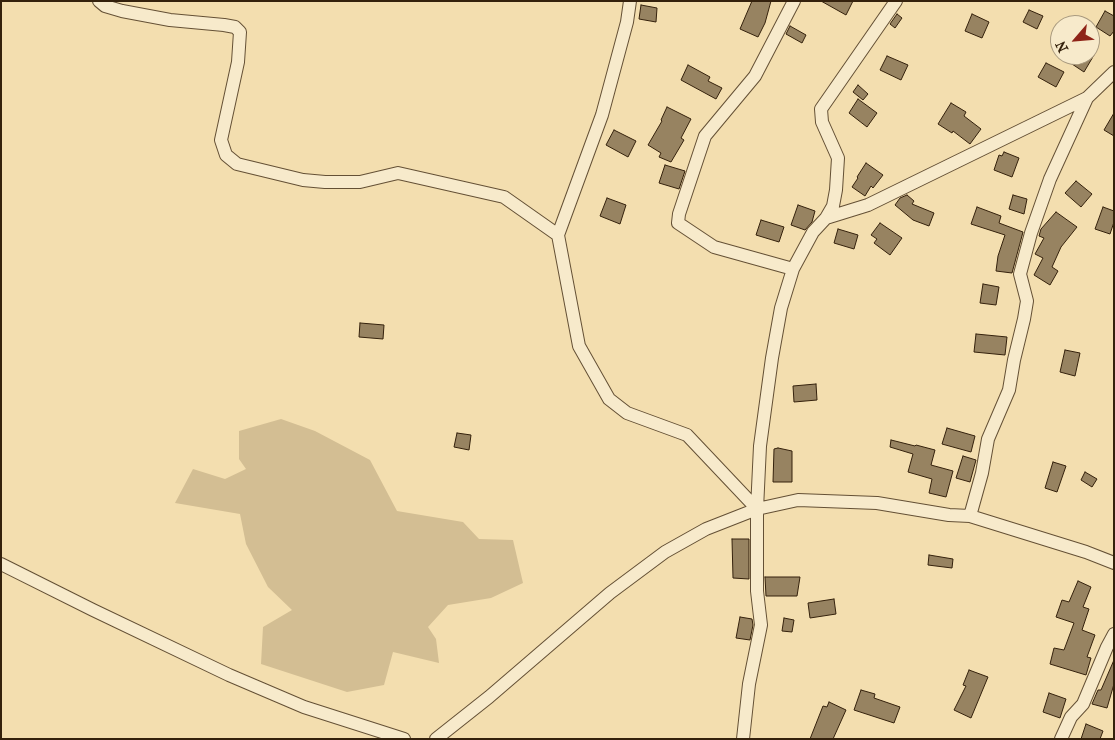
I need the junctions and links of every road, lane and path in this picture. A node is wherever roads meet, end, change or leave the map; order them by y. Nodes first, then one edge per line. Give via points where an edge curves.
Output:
1 (99, 1) edge
2 (630, 1) edge
3 (794, 1) edge
4 (896, 1) edge
5 (1114, 72) edge
6 (1087, 98) junction
7 (826, 218) junction
8 (558, 235) junction
9 (793, 269) junction
10 (757, 509) junction
11 (970, 516) junction
12 (1114, 563) edge
13 (1, 564) edge
14 (1114, 634) edge
15 (404, 739) edge
16 (436, 739) edge
17 (743, 739) edge
18 (1061, 739) edge

1 - 8 street via 122,11 224,25 235,27 240,32 238,62 220,140 226,155 237,164 324,182 360,182 398,173 504,197
2 - 8 street via 602,115
3 - 9 street via 755,76 705,136 678,223 714,247
4 - 7 street via 821,109 822,122 838,158 834,206
5 - 6 street
6 - 7 street via 868,205
6 - 11 street via 1050,179 1031,233 1020,274 1027,301 1009,390 988,439
7 - 9 street via 813,232
8 - 10 street via 579,346 609,399 628,413 687,435
9 - 10 street via 781,308 771,368 760,446
10 - 11 street via 798,500 877,503
10 - 16 street via 706,529 665,552 610,593
10 - 17 street via 757,591 762,625 749,684
11 - 12 street
13 - 15 street via 304,707
14 - 18 street via 1083,704 1071,717

